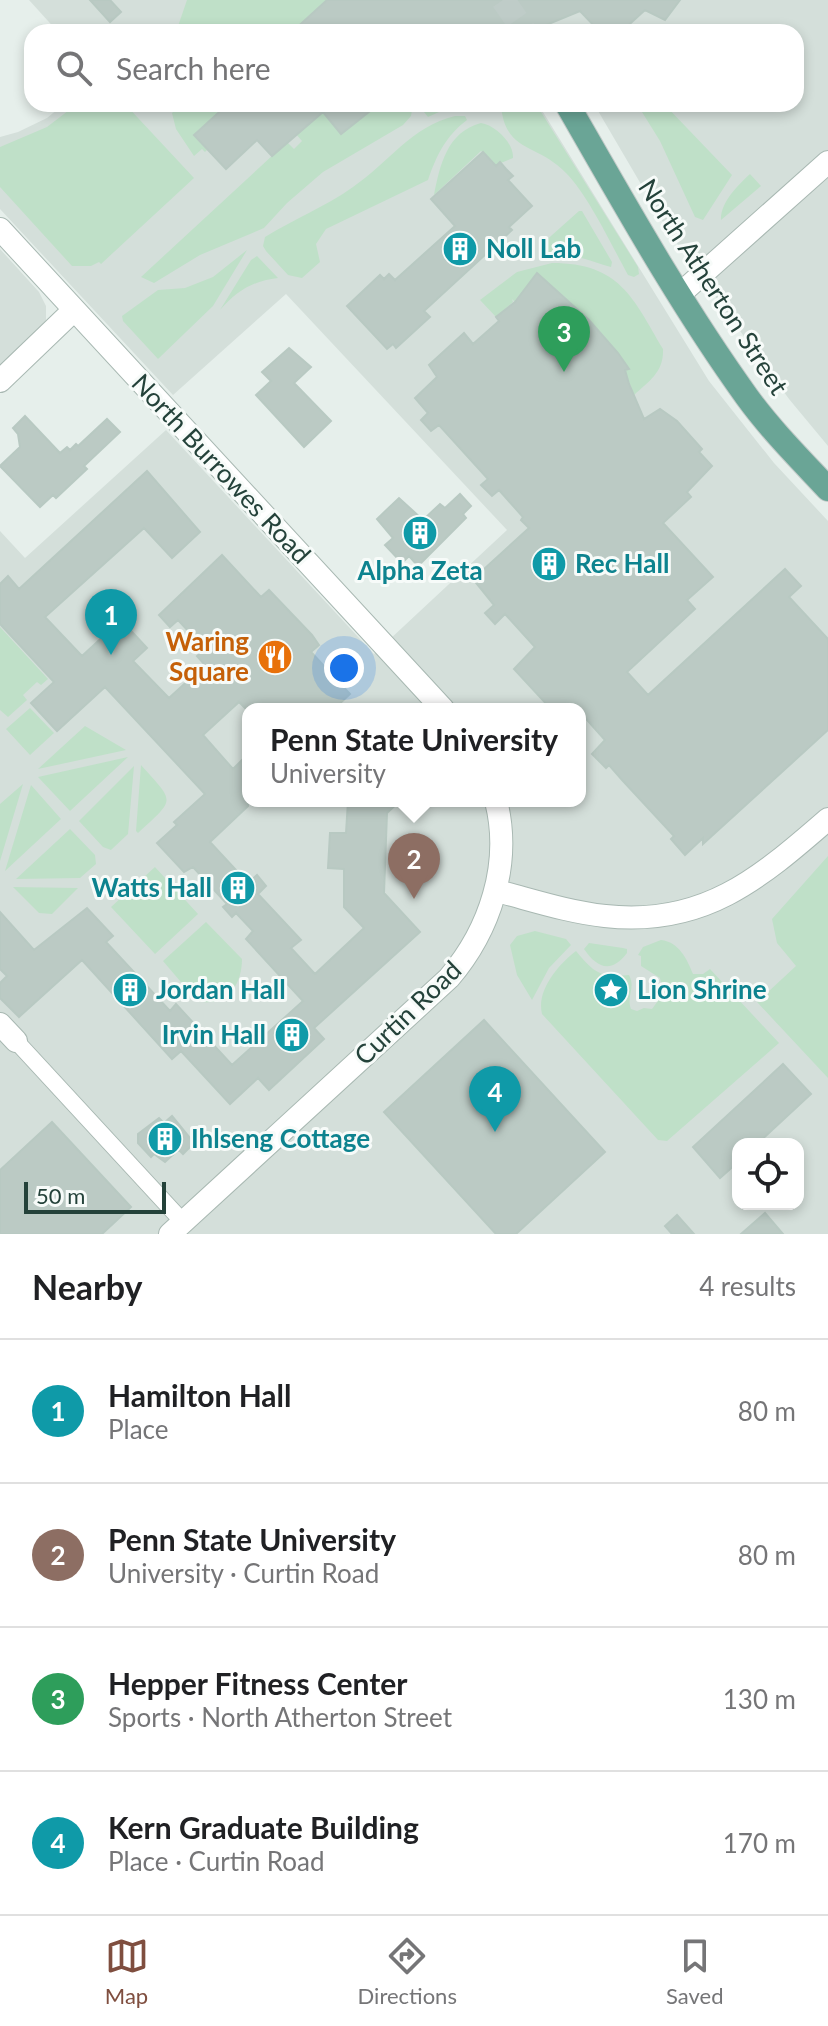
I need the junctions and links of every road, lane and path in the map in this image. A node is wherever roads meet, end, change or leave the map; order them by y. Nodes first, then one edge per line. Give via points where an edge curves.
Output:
1 (572, 112) edge
2 (828, 162) edge
3 (0, 229) edge
4 (680, 294) junction
5 (74, 310) junction
6 (0, 381) edge
7 (828, 489) edge
8 (437, 703) edge
9 (497, 807) edge
10 (828, 819) edge
11 (497, 891) junction
12 (0, 1024) edge
13 (16, 1041) joint
14 (176, 1228) edge

1 - 4 main road, North Atherton Street
2 - 4 street
3 - 5 street, North Burrowes Road
4 - 7 main road, North Atherton Street via 747,397
5 - 6 street
5 - 8 street, North Burrowes Road
9 - 11 street
10 - 11 street via 747,885 670,915 602,916
11 - 14 street, Curtin Road via 465,959 449,978
12 - 13 street
13 - 14 street

